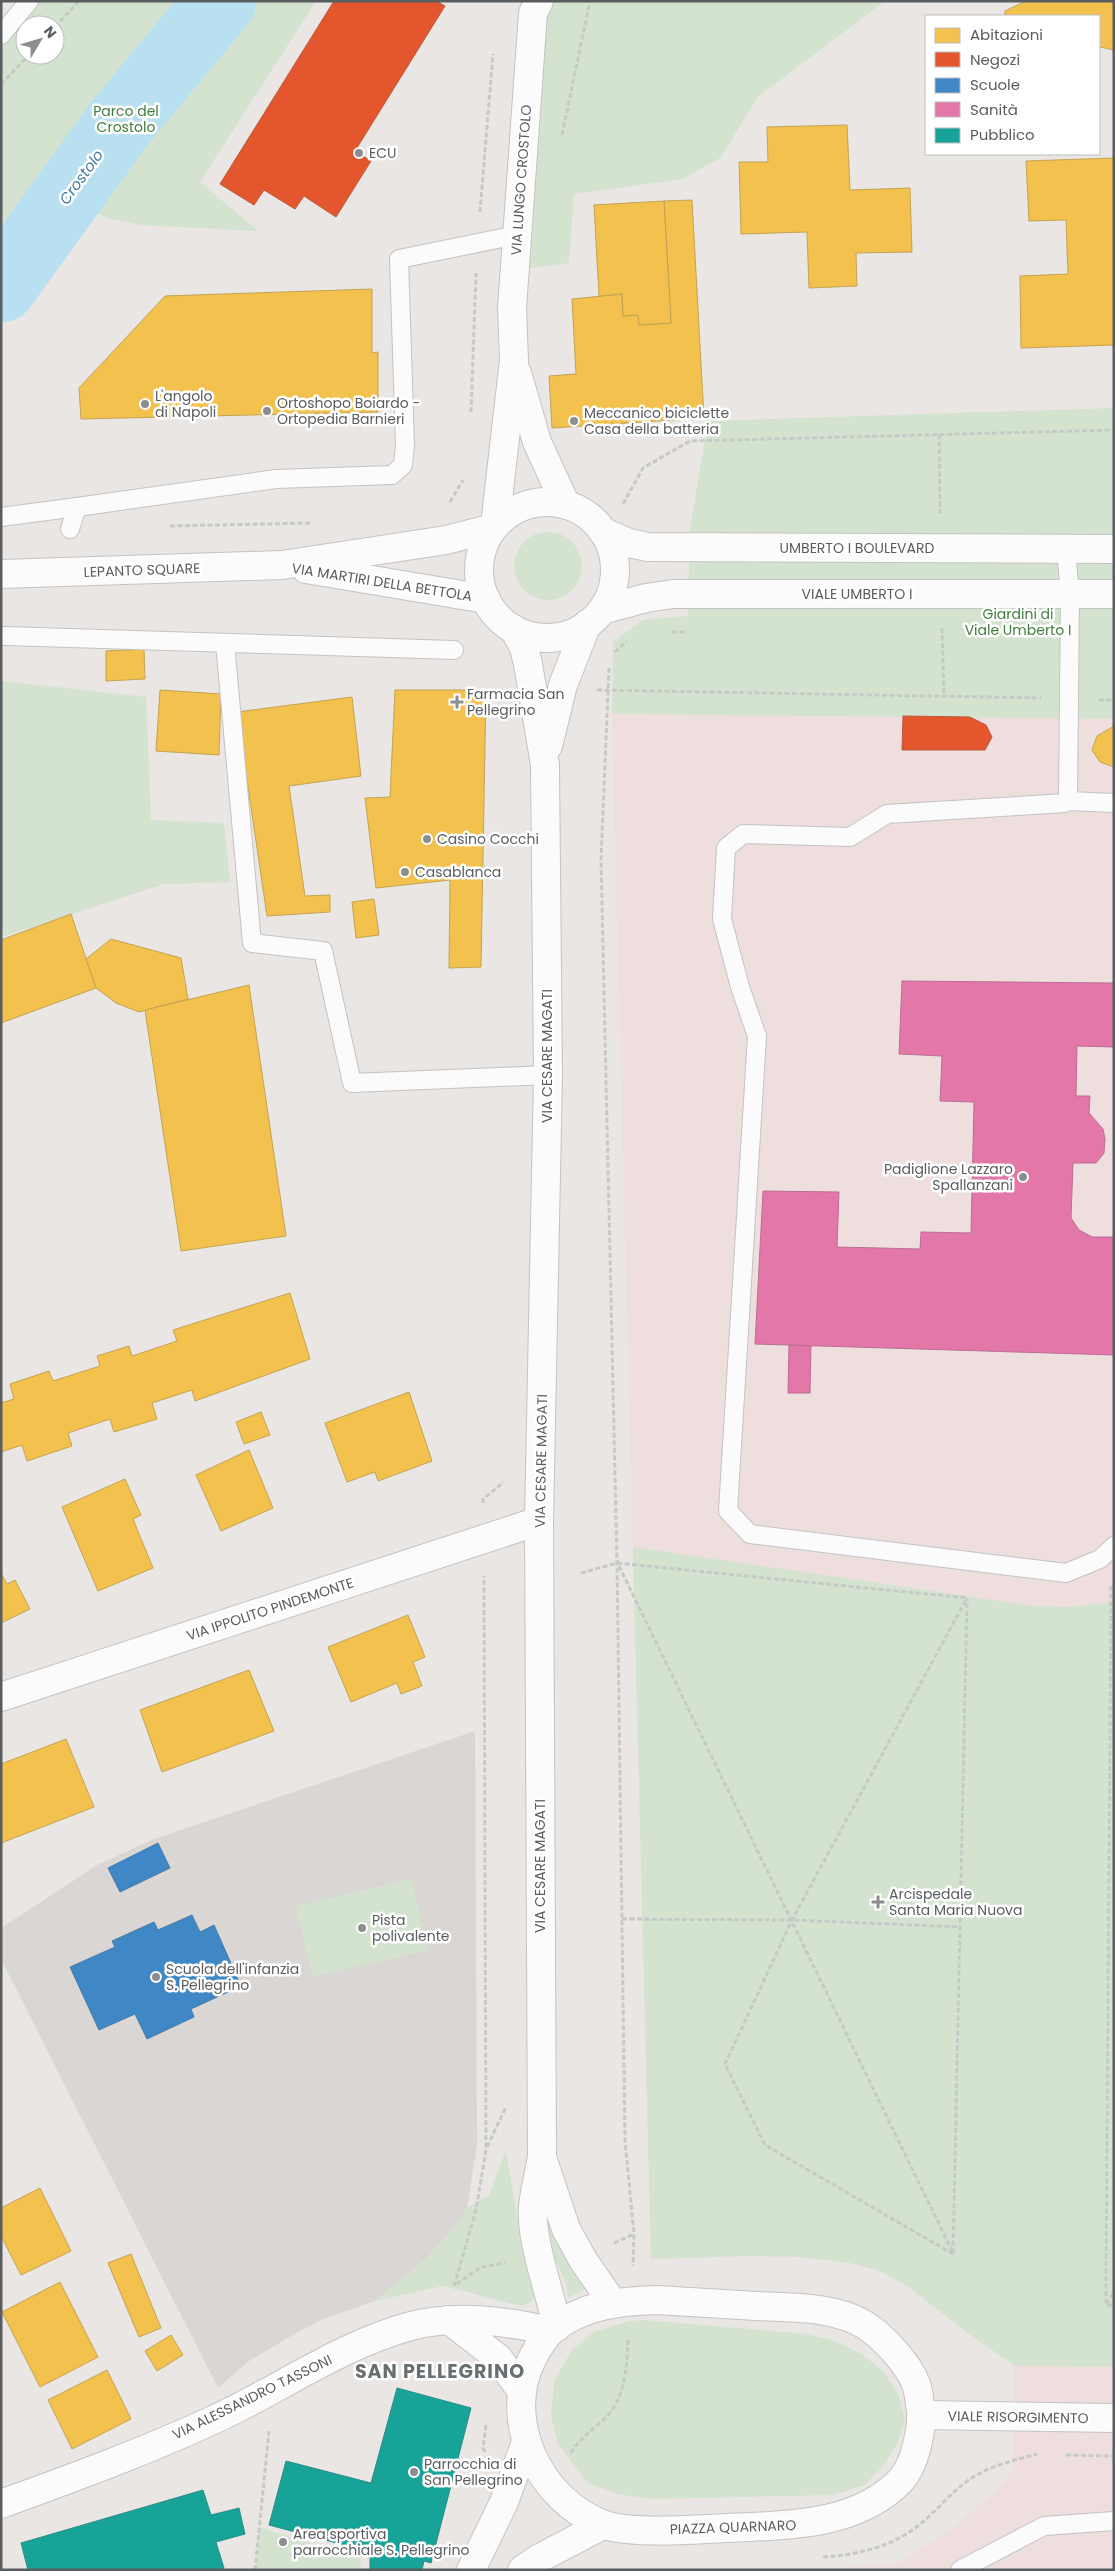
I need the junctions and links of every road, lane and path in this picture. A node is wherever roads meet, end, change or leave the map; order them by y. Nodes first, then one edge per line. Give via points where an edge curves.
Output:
1 (29, 1) edge
2 (79, 1) edge
3 (539, 1) edge
4 (590, 1) edge
5 (65, 16) edge
6 (1, 35) edge
7 (19, 65) edge
8 (1, 84) edge
9 (561, 140) dead end
10 (517, 235) junction
11 (514, 360) junction
12 (1114, 430) edge
13 (939, 434) junction
14 (465, 471) dead end
15 (447, 504) dead end
16 (623, 504) dead end
17 (566, 505) junction
18 (77, 507) junction
19 (940, 513) dead end
20 (1, 517) edge
21 (315, 523) dead end
22 (168, 526) dead end
23 (494, 527) junction
24 (70, 529) dead end
25 (603, 532) junction
26 (1114, 548) edge
27 (1066, 549) junction
28 (282, 565) junction
29 (1, 574) edge
30 (1114, 594) edge
31 (1070, 595) junction
32 (486, 599) junction
33 (594, 617) junction
34 (942, 627) dead end
35 (514, 629) junction
36 (666, 632) dead end
37 (674, 632) dead end
38 (5, 636) dead end
39 (634, 638) dead end
40 (225, 643) junction
41 (454, 650) dead end
42 (608, 692) junction
43 (944, 697) junction
44 (1069, 699) junction
45 (1114, 700) edge
46 (545, 765) junction
47 (1068, 801) junction
48 (1114, 804) edge
49 (548, 1075) junction
50 (512, 1476) dead end
51 (539, 1521) junction
52 (484, 1539) junction
53 (1114, 1546) edge
54 (618, 1563) junction
55 (580, 1573) dead end
56 (1111, 1578) dead end
57 (967, 1598) junction
58 (1, 1696) edge
59 (622, 1919) junction
60 (792, 1920) junction
61 (960, 1927) junction
62 (1108, 1929) junction
63 (1114, 1930) edge
64 (542, 2157) junction
65 (953, 2254) junction
66 (453, 2287) dead end
67 (1114, 2292) edge
68 (621, 2301) junction
69 (1106, 2305) junction
70 (1114, 2305) edge
71 (449, 2320) junction
72 (554, 2329) junction
73 (522, 2390) junction
74 (922, 2415) junction
75 (1114, 2418) edge
76 (269, 2429) dead end
77 (526, 2442) junction
78 (552, 2486) junction
79 (1, 2504) edge
80 (1114, 2521) edge
81 (603, 2525) junction
82 (255, 2570) edge
83 (471, 2570) edge
84 (522, 2570) edge
85 (960, 2570) edge

1 - 6 lane
2 - 5 path
3 - 10 street, VIA LUNGO CROSTOLO via 533,14
4 - 9 path
7 - 8 path
10 - 11 street, VIA LUNGO CROSTOLO via 512,308
10 - 18 lane via 399,259 405,445 403,465 392,475 276,479
11 - 17 street, VIA LUNGO CROSTOLO via 537,442
11 - 23 street, VIA LUNGO CROSTOLO
12 - 13 path
13 - 16 path via 690,441 643,468
13 - 19 path
14 - 15 path via 461,486
17 - 23 street, VIALE UMBERTO I via 543,501 531,503 510,512
17 - 25 street, VIALE UMBERTO I via 586,515
18 - 20 lane
18 - 24 lane
21 - 22 path
23 - 28 street, VIA MARTIRI DELLA BETTOLA via 446,540
23 - 32 street, VIALE UMBERTO I via 479,563
25 - 27 street, UMBERTO I BOULEVARD via 648,547
25 - 33 street, VIALE UMBERTO I via 614,565 612,588
26 - 27 street, UMBERTO I BOULEVARD
27 - 31 lane
28 - 29 street, LEPANTO SQUARE
28 - 32 street, VIA MARTIRI DELLA BETTOLA
30 - 31 street, VIALE UMBERTO I
31 - 33 street, VIALE UMBERTO I via 673,594 646,598
31 - 44 lane
32 - 35 street, VIALE UMBERTO I via 498,618
33 - 35 street, VIALE UMBERTO I via 568,634 552,637
33 - 46 street, VIA CESARE MAGATI via 572,658 556,708
34 - 43 path
35 - 46 street, VIA CESARE MAGATI via 528,664
36 - 37 path
38 - 40 lane
39 - 42 path via 620,646 609,659
40 - 41 lane
40 - 49 lane via 252,943 323,951 352,1083
42 - 43 path
42 - 54 path via 602,859
43 - 44 path
44 - 45 path
44 - 47 lane
46 - 49 street, VIA CESARE MAGATI
47 - 48 lane
47 - 53 lane via 887,814 850,837 743,834 726,848 722,919 757,1036 728,1511 750,1534 1066,1573 1100,1559
49 - 51 street, VIA CESARE MAGATI
50 - 52 path via 482,1499
51 - 52 street, VIA IPPOLITO PINDEMONTE
51 - 64 street, VIA CESARE MAGATI
52 - 58 street, VIA IPPOLITO PINDEMONTE
52 - 66 path via 486,2150 476,2210
54 - 55 path
54 - 57 path
54 - 59 path
54 - 60 path
56 - 62 path
57 - 60 path
57 - 61 path
59 - 60 path
59 - 68 path via 625,2141 634,2234
60 - 61 path
60 - 65 path
60 - 65 path via 725,2064 765,2145
61 - 65 path
62 - 63 path
62 - 69 path
64 - 68 street, VIA CESARE MAGATI via 566,2229 583,2260
64 - 72 street, VIA CESARE MAGATI via 533,2208
67 - 69 path
68 - 72 street, PIAZZA QUARNARO via 577,2314
68 - 74 street, PIAZZA QUARNARO via 822,2309 865,2325 899,2356 916,2384
68 - 78 path via 625,2378 618,2401 605,2419 574,2447
69 - 70 path
71 - 72 street, VIA ALESSANDRO TASSONI via 513,2322
71 - 73 street via 498,2358
71 - 79 street, VIA ALESSANDRO TASSONI via 413,2326 370,2339 214,2420 89,2472
72 - 73 street, PIAZZA QUARNARO via 537,2349
73 - 77 street, PIAZZA QUARNARO
74 - 75 street, VIALE RISORGIMENTO
74 - 81 street, PIAZZA QUARNARO via 916,2448 902,2478 873,2502 839,2516 799,2525 642,2530
76 - 82 path
77 - 78 street, PIAZZA QUARNARO via 532,2459
77 - 83 street via 504,2502
78 - 81 street, PIAZZA QUARNARO via 566,2504
80 - 85 lane via 1044,2526
81 - 84 street

